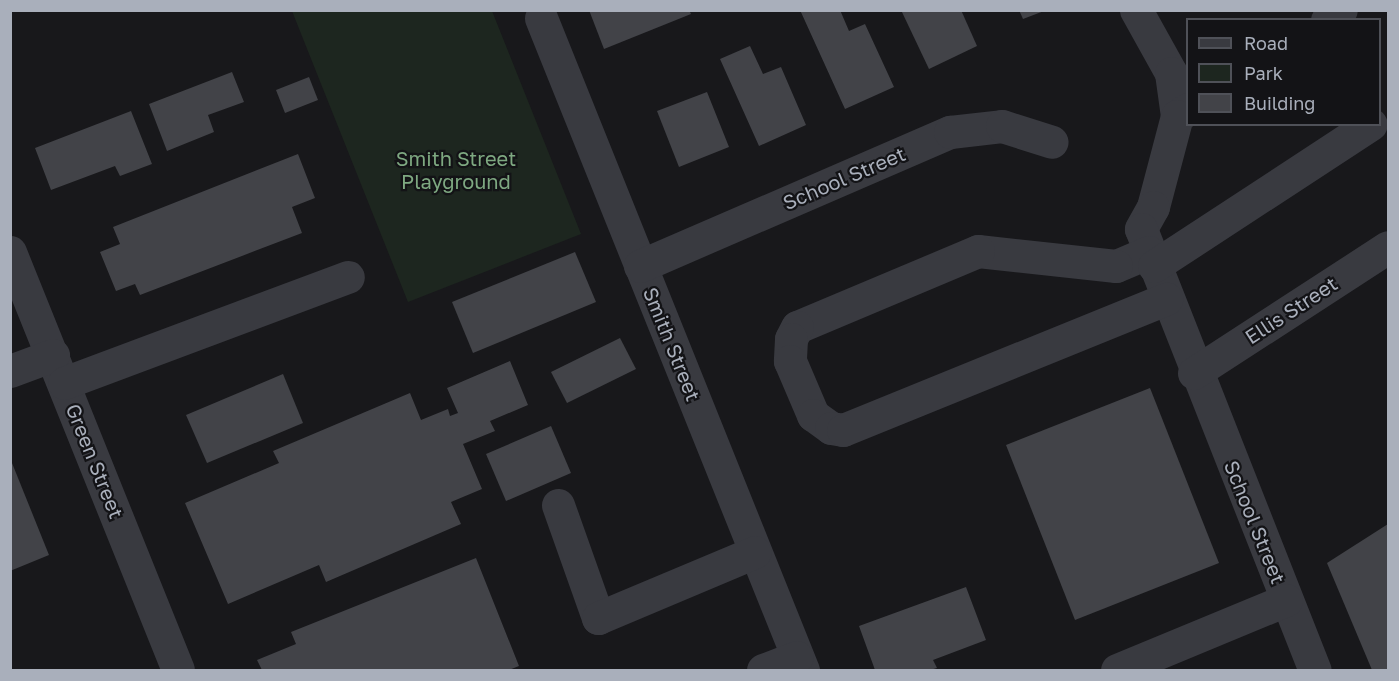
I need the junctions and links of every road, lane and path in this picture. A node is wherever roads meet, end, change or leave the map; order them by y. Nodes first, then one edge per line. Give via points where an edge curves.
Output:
1 (1136, 10) edge
2 (540, 18) dead end
3 (1182, 113) edge
4 (1367, 126) edge
5 (1052, 142) dead end
6 (1389, 247) edge
7 (1148, 249) junction
8 (10, 252) edge
9 (640, 266) junction
10 (348, 277) dead end
11 (1166, 299) junction
12 (58, 369) junction
13 (10, 371) edge
14 (1194, 373) junction
15 (558, 505) dead end
16 (755, 552) junction
17 (1286, 600) junction
18 (800, 664) edge
19 (178, 670) edge
20 (763, 670) edge
21 (1117, 670) edge
22 (1315, 670) edge

1 - 3 street via 1171,73
2 - 9 street, Smith Street
3 - 7 street via 1152,207
4 - 7 street
5 - 9 street, School Street via 1002,126 950,132
6 - 14 street, Ellis Street
7 - 11 street, School Street
7 - 11 street via 1116,266 978,251 797,327 791,339 790,361 813,415 831,428 843,430
8 - 12 street, Green Street
9 - 16 street, Smith Street
10 - 12 street
11 - 14 street, School Street
12 - 13 street
12 - 19 street, Green Street
14 - 17 street, School Street
15 - 16 street via 598,618
16 - 18 street, Smith Street
17 - 21 street
17 - 22 street, School Street
18 - 20 street

